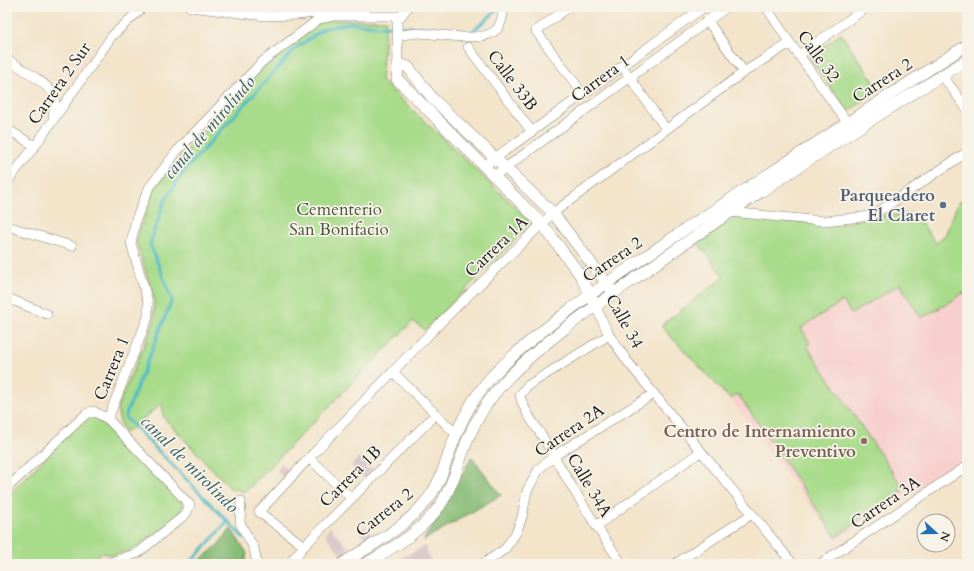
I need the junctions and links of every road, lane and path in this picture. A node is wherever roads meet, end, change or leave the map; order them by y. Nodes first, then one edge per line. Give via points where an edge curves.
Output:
1 (143, 7) edge
2 (190, 7) edge
3 (367, 7) edge
4 (408, 7) edge
5 (504, 7) edge
6 (569, 7) edge
7 (704, 7) edge
8 (726, 7) edge
9 (766, 7) edge
10 (867, 7) edge
11 (283, 11) edge
12 (399, 19) junction
13 (707, 20) junction
14 (397, 34) junction
15 (790, 43) junction
16 (967, 45) edge
17 (468, 47) dead end
18 (799, 55) junction
19 (7, 59) edge
20 (967, 60) edge
21 (398, 64) junction
22 (621, 66) junction
23 (744, 72) junction
24 (942, 75) junction
25 (629, 77) junction
26 (583, 94) junction
27 (967, 109) edge
28 (52, 121) junction
29 (847, 122) junction
30 (7, 129) edge
31 (666, 129) junction
32 (532, 132) junction
33 (35, 146) junction
34 (967, 152) edge
35 (494, 159) junction
36 (484, 166) junction
37 (504, 169) junction
38 (494, 176) junction
39 (7, 182) edge
40 (729, 212) junction
41 (553, 213) junction
42 (542, 224) junction
43 (7, 226) edge
44 (72, 246) dead end
45 (607, 283) junction
46 (590, 294) junction
47 (614, 294) junction
48 (7, 298) edge
49 (596, 307) junction
50 (47, 314) dead end
51 (609, 335) junction
52 (393, 372) junction
53 (653, 394) junction
54 (436, 414) junction
55 (108, 419) junction
56 (456, 434) junction
57 (700, 452) junction
58 (554, 456) junction
59 (309, 458) junction
60 (967, 466) edge
61 (7, 488) edge
62 (351, 498) junction
63 (241, 501) dead end
64 (752, 514) junction
65 (596, 526) junction
66 (304, 546) junction
67 (826, 563) edge
68 (106, 564) edge
69 (257, 564) edge
70 (289, 564) edge
71 (342, 564) edge
72 (366, 564) edge
73 (484, 564) edge
74 (622, 564) edge
75 (675, 564) edge
76 (793, 564) edge

1 - 28 street, Carrera 2 Sur via 112,36
2 - 11 street via 237,14
3 - 11 street
4 - 12 street
5 - 14 street via 503,18 496,30 480,37
6 - 26 street via 536,32
7 - 22 street, Carrera 1
8 - 13 street, Carrera 1
9 - 15 street, Calle 32
10 - 18 street
12 - 14 street, Calle 34
12 - 55 street, Carrera 1 via 334,16 319,19 262,62 177,151 149,188 136,219 131,243 148,302 148,317
13 - 23 street
13 - 25 street, Carrera 1
14 - 21 street, Calle 34
15 - 18 street, Calle 32
15 - 23 street, Carrera 1A
16 - 29 street, Carrera 2
17 - 32 street, Calle 33B
18 - 29 street, Calle 32
19 - 28 street via 54,95
20 - 24 street, Carrera 2
21 - 35 street, Calle 34 via 408,67 433,99
21 - 36 street, Calle 34 via 397,79
22 - 25 street
22 - 26 street, Carrera 1
23 - 31 street, Carrera 1A
24 - 27 street
24 - 40 street, Carrera 2
25 - 31 street
25 - 37 street, Carrera 1
26 - 32 street, Carrera 1
28 - 33 street, Carrera 2 Sur
29 - 45 street, Carrera 2
30 - 33 street
31 - 41 street, Carrera 1A
32 - 35 street, Carrera 1
33 - 39 street, Carrera 2 Sur
34 - 40 street via 872,216 823,221
35 - 36 street, Carrera 1
35 - 37 street, Calle 34
36 - 38 street, Calle 34
37 - 38 street, Carrera 1
37 - 41 street, Calle 34
38 - 42 street, Calle 34
40 - 47 street, Carrera 2
41 - 42 street, Carrera 1A
41 - 45 street, Calle 34
42 - 46 street, Calle 34 via 581,276
42 - 52 street, Carrera 1A
43 - 44 street
45 - 46 street, Carrera 2
45 - 47 street, Calle 34
46 - 49 street, Calle 34
46 - 56 street, Carrera 2 via 539,333 497,371 474,402
47 - 49 street, Carrera 2
48 - 50 street
49 - 51 street, Calle 34
49 - 72 street, Carrera 2 via 547,343 505,381 483,409 468,439 452,484 429,520 401,542
51 - 53 street, Calle 34
51 - 58 street, Calle 34A via 527,386 520,395 521,401
52 - 54 street
52 - 59 street, Carrera 1A
53 - 57 street, Calle 34
53 - 58 street, Carrera 2A
54 - 56 street
54 - 62 street, Carrera 1B
55 - 61 street, Carrera 1 via 93,411 86,414
55 - 68 street via 190,505 186,514 138,553
56 - 71 street, Carrera 2 via 441,477 418,511
57 - 64 street, Calle 34
57 - 65 street
58 - 65 street, Calle 34A
58 - 73 street, Carrera 2A via 539,469 527,491 522,517 506,549
59 - 62 street
59 - 66 street, Carrera 1A via 259,512
60 - 67 street, Carrera 3A
62 - 66 street, Carrera 1B
63 - 69 street via 240,523 254,548
64 - 75 street
64 - 76 street, Calle 34
65 - 74 street, Calle 34A
66 - 70 street, Carrera 1B

